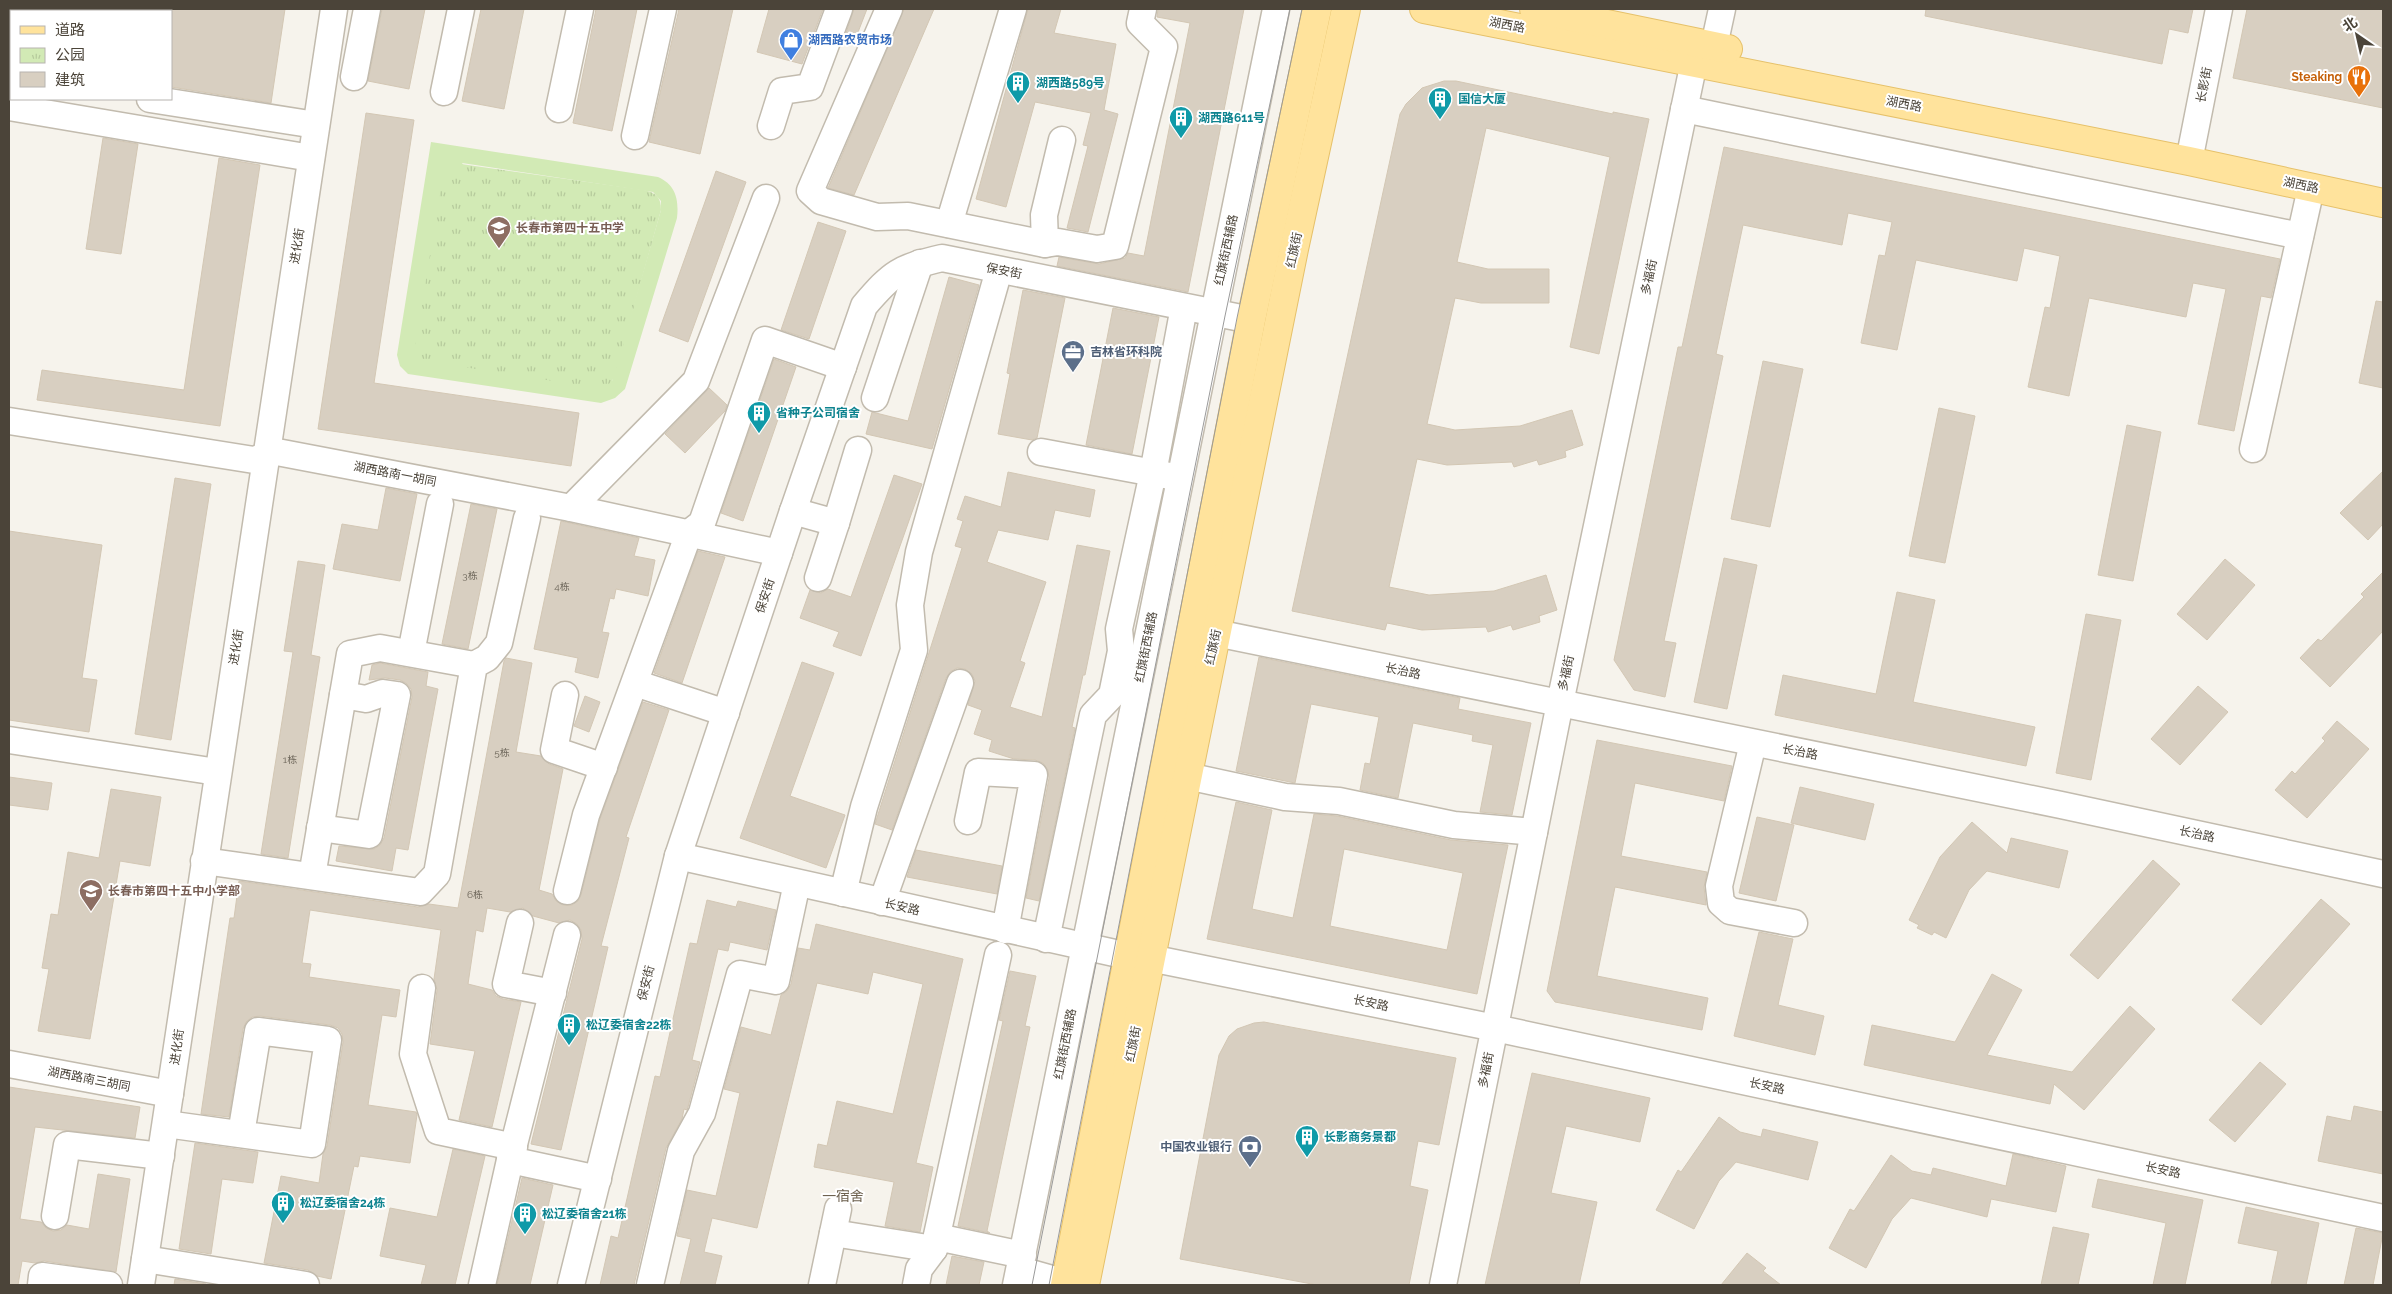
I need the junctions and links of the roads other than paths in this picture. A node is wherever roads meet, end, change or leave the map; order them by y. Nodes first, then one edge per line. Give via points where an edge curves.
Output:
1 (334, 9) edge
2 (367, 9) edge
3 (461, 9) edge
4 (580, 9) edge
5 (663, 9) edge
6 (839, 9) edge
7 (889, 9) edge
8 (1012, 9) edge
9 (1143, 9) edge
10 (1276, 9) edge
11 (1318, 9) edge
12 (1346, 9) edge
13 (1424, 9) edge
14 (1534, 9) edge
15 (1722, 9) edge
16 (2219, 9) edge
17 (1704, 54) junction
18 (354, 77) dead end
19 (444, 92) dead end
20 (156, 100) edge
21 (9, 107) edge
22 (560, 109) dead end
23 (1684, 109) junction
24 (316, 125) junction
25 (770, 126) dead end
26 (635, 136) dead end
27 (1062, 140) dead end
28 (2191, 152) junction
29 (311, 158) junction
30 (2383, 184) edge
31 (2311, 188) junction
32 (766, 198) dead end
33 (2383, 203) edge
34 (949, 224) junction
35 (2300, 236) junction
36 (1045, 244) junction
37 (920, 263) junction
38 (999, 270) junction
39 (1184, 307) junction
40 (1213, 313) junction
41 (1251, 320) junction
42 (843, 367) junction
43 (875, 398) dead end
44 (9, 421) edge
45 (2253, 449) dead end
46 (858, 450) dead end
47 (1040, 452) dead end
48 (265, 457) junction
49 (1153, 473) junction
50 (1180, 478) junction
51 (440, 504) dead end
52 (571, 508) junction
53 (793, 511) junction
54 (528, 518) dead end
55 (836, 523) junction
56 (689, 533) junction
57 (779, 553) junction
58 (818, 578) dead end
59 (1216, 633) junction
60 (411, 654) junction
61 (474, 665) junction
62 (634, 683) junction
63 (960, 683) dead end
64 (343, 695) junction
65 (565, 695) dead end
66 (1560, 704) junction
67 (726, 713) junction
68 (9, 740) edge
69 (1753, 743) junction
70 (604, 767) junction
71 (217, 772) junction
72 (1187, 776) junction
73 (968, 821) dead end
74 (320, 828) junction
75 (1534, 832) junction
76 (678, 856) junction
77 (204, 861) junction
78 (2383, 874) edge
79 (312, 876) junction
80 (797, 883) junction
81 (567, 891) dead end
82 (843, 894) junction
83 (882, 902) junction
84 (520, 923) dead end
85 (1794, 923) dead end
86 (1005, 930) junction
87 (567, 935) dead end
88 (1046, 939) junction
89 (1085, 948) junction
90 (998, 955) dead end
91 (1139, 957) junction
92 (422, 988) dead end
93 (553, 993) junction
94 (1495, 1028) junction
95 (9, 1064) edge
96 (170, 1094) junction
97 (166, 1124) junction
98 (241, 1134) junction
99 (512, 1154) junction
100 (161, 1156) junction
101 (598, 1179) junction
102 (56, 1216) dead end
103 (2383, 1218) edge
104 (936, 1243) junction
105 (145, 1259) junction
106 (1020, 1270) edge
107 (41, 1285) edge
108 (109, 1285) edge
109 (141, 1285) edge
110 (306, 1285) edge
111 (482, 1285) edge
112 (571, 1285) edge
113 (650, 1285) edge
114 (822, 1285) edge
115 (916, 1285) edge
116 (1072, 1285) edge
117 (1443, 1285) edge

1 - 24 street, 进化街
2 - 18 street
3 - 19 street
4 - 22 street
5 - 26 street
6 - 25 street via 810,87 782,91
7 - 34 street via 810,191 821,201 877,217 908,216
8 - 34 street
9 - 36 street via 1140,23 1164,47 1115,246 1097,249 1058,242
10 - 40 street, 红旗街西辅路
11 - 41 main road, 红旗街
12 - 59 main road, 红旗街
13 - 17 main road, 湖西路
14 - 17 main road, 湖西路
15 - 17 street, 多福街
16 - 28 street, 长影街
17 - 23 street, 多福街
17 - 28 main road, 湖西路
20 - 24 street
21 - 29 street
23 - 35 street
23 - 66 street, 多福街
24 - 29 street, 进化街
27 - 36 street via 1044,215
28 - 30 main road, 湖西路
28 - 31 main road, 湖西路
29 - 48 street, 进化街
31 - 33 main road, 湖西路
31 - 35 street
32 - 52 street via 696,381
34 - 36 street
35 - 45 street
37 - 38 street, 保安街 via 942,258
37 - 42 street, 保安街 via 909,265 886,280 864,306
37 - 43 street
38 - 39 street, 保安街
38 - 82 street via 919,552 910,605 914,650 864,807
39 - 40 street, 保安街
39 - 49 street
40 - 41 street, 保安街
40 - 50 street, 红旗街西辅路
41 - 91 main road, 红旗街
42 - 53 street, 保安街
42 - 56 street via 765,340 702,523
44 - 48 street, 湖西路南一胡同 via 254,460
46 - 55 street
47 - 49 street
48 - 52 street, 湖西路南一胡同 via 277,452
48 - 71 street, 进化街
49 - 50 street
49 - 88 street via 1119,629 1121,651 1112,695 1093,716
50 - 89 street, 红旗街西辅路
51 - 60 street
52 - 56 street, 湖西路南一胡同
53 - 55 street
53 - 57 street, 保安街
54 - 61 street via 498,643 488,658
55 - 58 street
56 - 57 street, 湖西路南一胡同
56 - 62 street
57 - 67 street, 保安街
59 - 66 street, 长治路
59 - 72 main road, 红旗街
60 - 61 street
60 - 64 street via 380,648 350,654
61 - 79 street via 437,874 420,892
62 - 67 street
62 - 70 street
63 - 83 street
64 - 74 street
64 - 74 street via 366,699 383,693 397,695 369,835
65 - 70 street via 554,750
66 - 69 street, 长治路
66 - 75 street, 多福街
67 - 76 street, 保安街
68 - 71 street
69 - 78 street, 长治路
69 - 85 street via 1719,886 1721,903 1730,911
70 - 81 street via 586,814
71 - 77 street, 进化街
72 - 75 street via 1286,797 1339,801 1454,825
72 - 91 main road, 红旗街
73 - 86 street via 978,772 1034,775
74 - 79 street
75 - 94 street, 多福街
76 - 80 street, 长安路
76 - 101 street, 保安街
77 - 79 street
77 - 96 street, 进化街
80 - 82 street, 长安路
80 - 113 street via 776,982 740,974 702,1114 681,1151
82 - 83 street, 长安路
83 - 86 street, 长安路
84 - 93 street via 506,984
86 - 88 street, 长安路
87 - 93 street
88 - 89 street, 长安路
89 - 91 street, 长安路
89 - 106 street, 红旗街西辅路
90 - 104 street
91 - 94 street, 长安路
91 - 116 main road, 红旗街
92 - 99 street via 413,1054 438,1131
93 - 99 street
94 - 103 street, 长安路
94 - 117 street, 多福街
95 - 96 street, 湖西路南三胡同
96 - 97 street, 进化街
97 - 98 street
97 - 100 street, 进化街
98 - 98 street via 312,1144 328,1040 258,1031
99 - 101 street
99 - 111 street
100 - 102 street via 67,1145
100 - 105 street, 进化街
101 - 112 street, 保安街
104 - 106 street
104 - 114 street via 835,1221
104 - 115 street via 919,1269
105 - 109 street, 进化街
105 - 110 street
106 - 116 street
107 - 108 street via 42,1276

